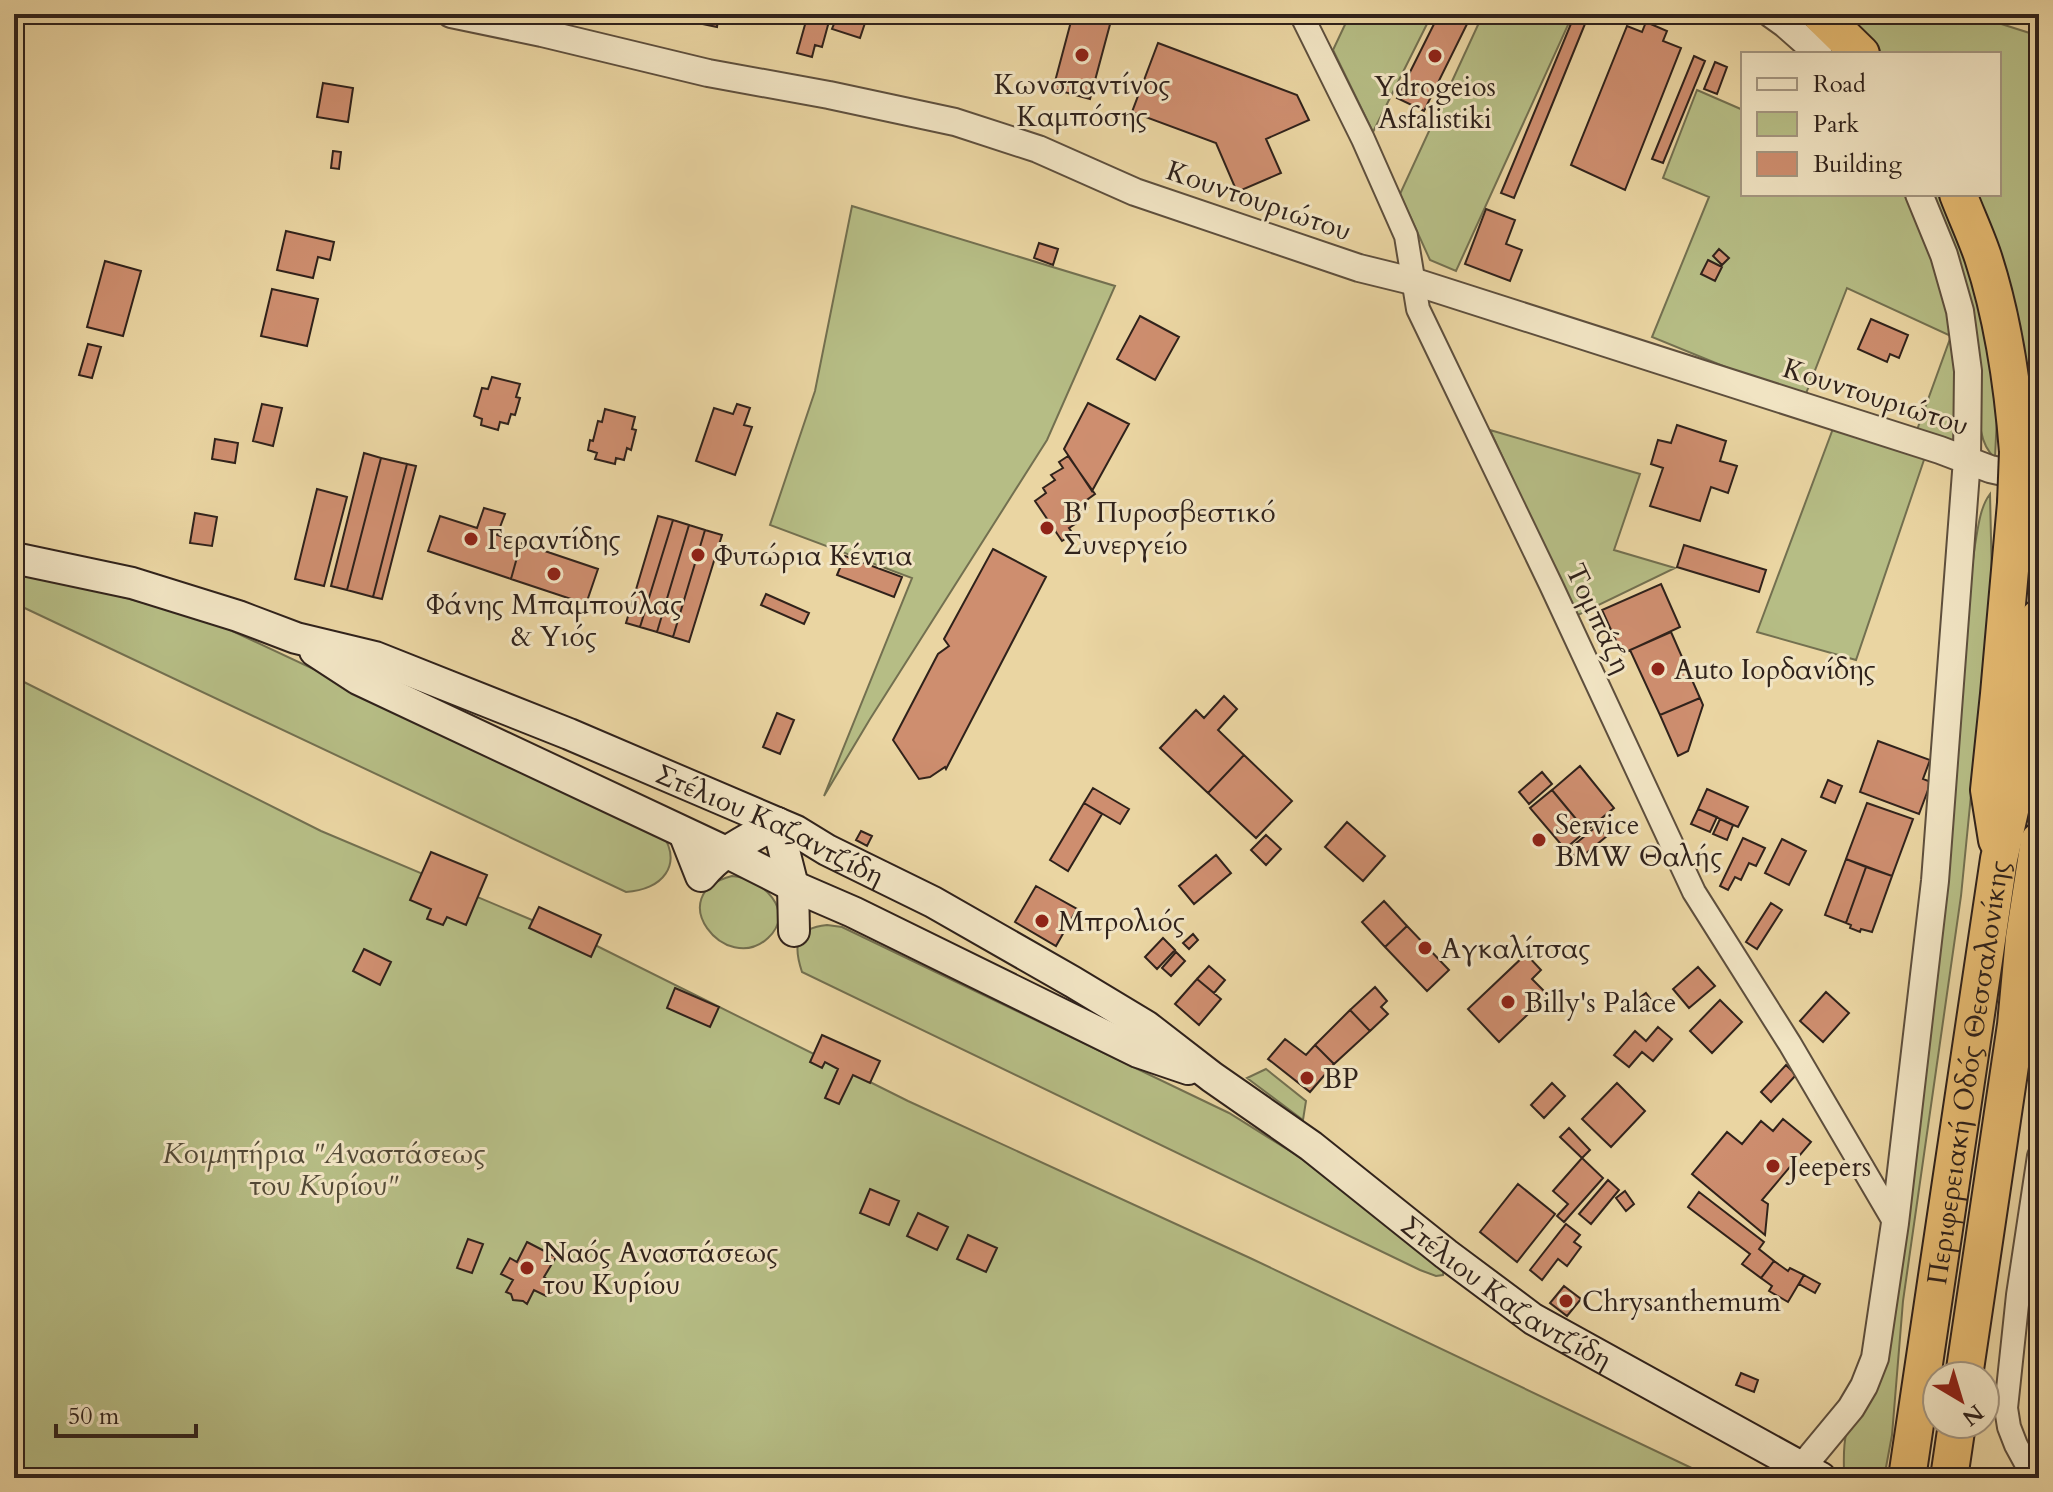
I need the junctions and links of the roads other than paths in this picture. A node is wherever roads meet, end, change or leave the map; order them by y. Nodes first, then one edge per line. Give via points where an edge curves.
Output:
1 (451, 14) edge
2 (1301, 14) edge
3 (1771, 14) edge
4 (1820, 14) edge
5 (1817, 52) edge
6 (1859, 52) edge
7 (1920, 196) edge
8 (1959, 196) edge
9 (1412, 281) junction
10 (1967, 459) junction
11 (2024, 479) edge
12 (14, 558) edge
13 (2039, 618) edge
14 (296, 638) junction
15 (777, 823) junction
16 (684, 833) junction
17 (2039, 841) edge
18 (726, 852) junction
19 (1999, 859) junction
20 (793, 886) junction
21 (853, 912) junction
22 (2039, 968) edge
23 (2016, 1025) junction
24 (1212, 1077) junction
25 (2039, 1156) edge
26 (1895, 1223) junction
27 (1966, 1360) edge
28 (1955, 1440) edge
29 (1806, 1474) edge
30 (1907, 1478) edge
31 (1949, 1478) edge
32 (2034, 1478) edge

1 - 9 street, Κουντουριώτου via 955,122 1038,149 1135,192
2 - 9 street, Τομπάζη via 1406,236
3 - 5 street
4 - 6 highway
7 - 10 street via 1960,311 1968,371
8 - 11 highway via 1995,296
9 - 10 street, Κουντουριώτου
9 - 26 street, Τομπάζη via 1432,340 1694,892
10 - 11 street, Κουντουριώτου
10 - 26 street via 1935,881
11 - 19 highway via 1989,790
12 - 14 main road, Στέλιου Καζαντζίδη via 132,583
13 - 19 highway, Περιφερειακή Οδός Θεσσαλονίκης
14 - 15 main road, Στέλιου Καζαντζίδη via 375,657
14 - 16 main road, Στέλιου Καζαντζίδη via 358,679
15 - 18 main road
15 - 20 main road
15 - 24 main road, Στέλιου Καζαντζίδη via 933,902 1073,982 1146,1026
16 - 18 main road, Στέλιου Καζαντζίδη
16 - 18 main road via 701,876
17 - 23 highway, Περιφερειακή Οδός Θεσσαλονίκης
18 - 20 main road, Στέλιου Καζαντζίδη
19 - 30 highway, Περιφερειακή Οδός Θεσσαλονίκης
20 - 21 main road, Στέλιου Καζαντζίδη
20 - 21 main road via 794,931 821,913
21 - 24 main road, Στέλιου Καζαντζίδη via 1138,1052
22 - 23 highway
23 - 27 highway, Περιφερειακή Οδός Θεσσαλονίκης
24 - 29 main road, Στέλιου Καζαντζίδη via 1311,1146 1533,1319
25 - 32 street via 2006,1408 2016,1445
26 - 29 street via 1875,1358 1851,1408
28 - 31 highway

